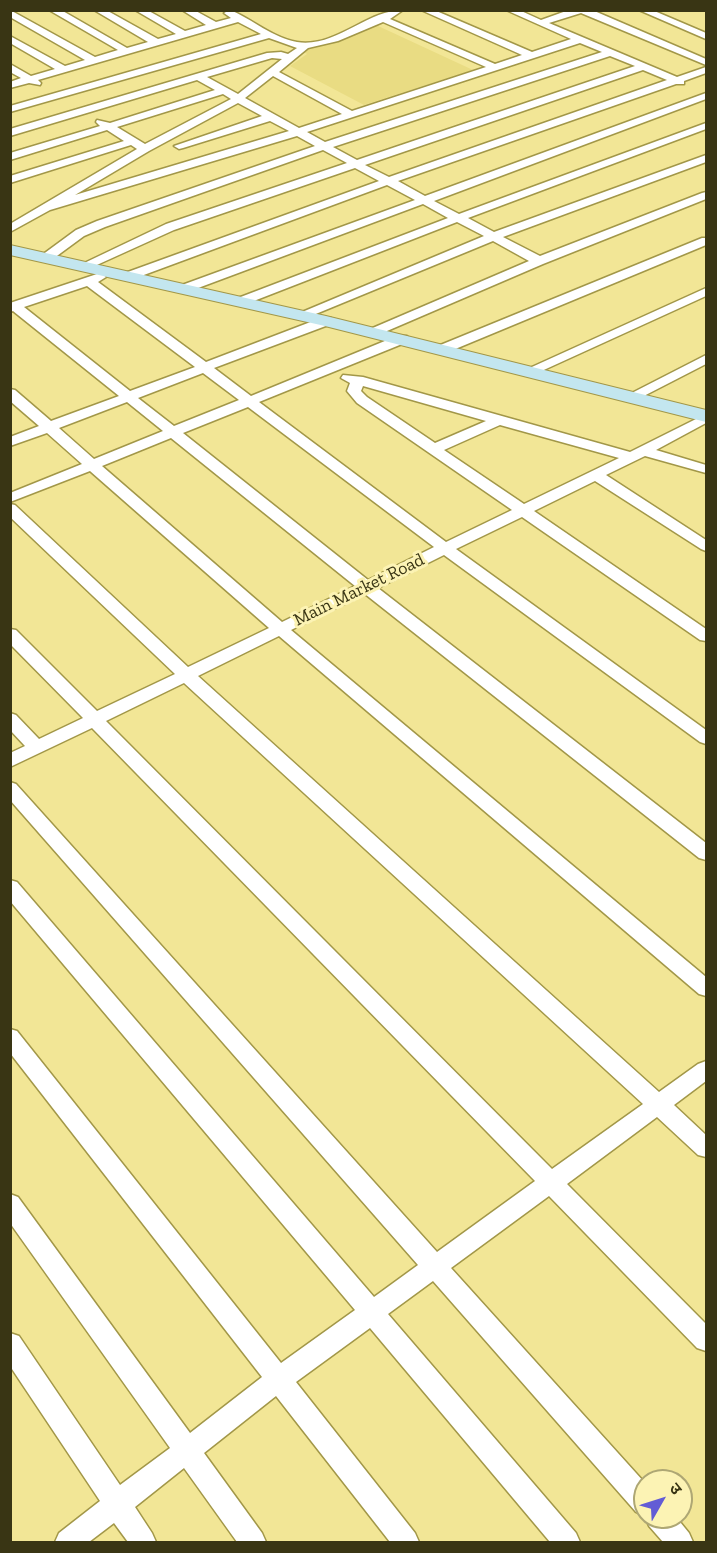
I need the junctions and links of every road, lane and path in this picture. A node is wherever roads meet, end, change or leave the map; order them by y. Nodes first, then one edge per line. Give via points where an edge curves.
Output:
1 (53, 10) edge
2 (98, 10) edge
3 (139, 10) edge
4 (186, 10) edge
5 (225, 10) edge
6 (399, 10) edge
7 (425, 10) edge
8 (510, 10) edge
9 (582, 10) edge
10 (643, 10) edge
11 (36, 13) dead end
12 (13, 17) edge
13 (240, 18) junction
14 (383, 19) junction
15 (540, 23) junction
16 (216, 26) junction
17 (271, 34) junction
18 (186, 35) junction
19 (706, 36) edge
20 (10, 39) edge
21 (579, 40) junction
22 (158, 43) junction
23 (305, 46) junction
24 (128, 52) junction
25 (610, 53) junction
26 (530, 55) junction
27 (290, 58) junction
28 (94, 61) junction
29 (706, 62) edge
30 (10, 67) edge
31 (495, 67) junction
32 (643, 67) junction
33 (65, 70) junction
34 (706, 70) edge
35 (272, 72) junction
36 (199, 77) junction
37 (31, 80) junction
38 (10, 85) edge
39 (694, 89) edge
40 (223, 91) junction
41 (57, 96) junction
42 (238, 99) junction
43 (10, 109) edge
44 (83, 111) junction
45 (350, 114) junction
46 (271, 117) junction
47 (107, 126) junction
48 (706, 126) edge
49 (297, 132) junction
50 (10, 133) edge
51 (131, 142) junction
52 (179, 146) dead end
53 (324, 146) junction
54 (145, 149) junction
55 (10, 157) edge
56 (706, 158) edge
57 (356, 164) junction
58 (10, 180) edge
59 (388, 181) junction
60 (706, 195) edge
61 (424, 200) junction
62 (42, 209) junction
63 (458, 218) junction
64 (10, 229) edge
65 (493, 237) junction
66 (706, 241) edge
67 (10, 250) edge
68 (46, 258) junction
69 (539, 261) junction
70 (86, 273) junction
71 (122, 274) junction
72 (186, 288) junction
73 (706, 292) edge
74 (242, 301) junction
75 (13, 307) edge
76 (301, 315) junction
77 (326, 321) junction
78 (373, 333) junction
79 (402, 339) junction
80 (443, 349) junction
81 (706, 359) edge
82 (204, 368) junction
83 (325, 371) junction
84 (530, 371) junction
85 (358, 380) junction
86 (10, 393) edge
87 (129, 396) junction
88 (631, 397) junction
89 (250, 402) junction
90 (706, 417) edge
91 (499, 420) junction
92 (49, 427) junction
93 (174, 433) junction
94 (10, 442) edge
95 (434, 449) junction
96 (638, 454) junction
97 (93, 465) junction
98 (705, 469) edge
99 (596, 475) junction
100 (10, 498) edge
101 (10, 508) edge
102 (522, 511) junction
103 (706, 546) edge
104 (445, 548) junction
105 (367, 587) junction
106 (280, 629) junction
107 (10, 634) edge
108 (706, 636) edge
109 (186, 675) junction
110 (10, 719) edge
111 (94, 720) junction
112 (706, 738) edge
113 (37, 748) junction
114 (10, 761) edge
115 (10, 788) edge
116 (706, 853) edge
117 (10, 887) edge
118 (706, 988) edge
119 (10, 1037) edge
120 (706, 1070) edge
121 (658, 1104) junction
122 (706, 1148) edge
123 (553, 1182) junction
124 (10, 1204) edge
125 (437, 1266) junction
126 (373, 1312) junction
127 (706, 1340) edge
128 (10, 1344) edge
129 (278, 1380) junction
130 (188, 1451) junction
131 (633, 1489) edge
132 (118, 1506) junction
133 (669, 1529) edge
134 (68, 1542) edge
135 (143, 1542) edge
136 (253, 1542) edge
137 (406, 1542) edge
138 (567, 1542) edge
139 (680, 1542) edge

1 - 24 street
2 - 22 street
3 - 18 street
4 - 16 street
5 - 13 street
6 - 14 street
7 - 26 street
8 - 15 street
9 - 15 street
9 - 29 street
10 - 19 street
11 - 12 street
12 - 28 street
13 - 16 street
13 - 17 street
14 - 23 street
14 - 31 street
15 - 21 street
16 - 18 street
17 - 23 street
17 - 41 street
18 - 22 street
20 - 33 street
21 - 25 street
21 - 26 street
22 - 24 street
23 - 27 street
24 - 28 street
25 - 32 street
25 - 53 street
26 - 31 street
27 - 35 street
27 - 36 street via 271,55
28 - 33 street
30 - 37 street
31 - 45 street
32 - 39 street
32 - 57 street
33 - 37 street
34 - 39 street
35 - 42 street
35 - 45 street
36 - 40 street
36 - 44 street
37 - 38 street
37 - 41 street
39 - 59 street
39 - 61 street
40 - 42 street
40 - 47 street
41 - 43 street
41 - 44 street
42 - 46 street
42 - 54 street
44 - 47 street
44 - 50 street
45 - 49 street
46 - 49 street
46 - 52 street
47 - 51 street
47 - 55 street
48 - 63 street
49 - 53 street
49 - 62 street
51 - 54 street
51 - 58 street
53 - 57 street
53 - 68 street via 101,224 80,233
54 - 62 street
56 - 65 street
57 - 59 street
57 - 70 street via 170,227
59 - 61 street
59 - 71 street
60 - 69 street
61 - 63 street
61 - 72 street
62 - 64 street
63 - 65 street
63 - 74 street
65 - 69 street
65 - 76 street
66 - 80 street
67 - 68 street
68 - 70 street
69 - 78 street
70 - 71 street
70 - 75 street
70 - 82 street
71 - 72 street
72 - 74 street
73 - 84 street
74 - 76 street
75 - 87 street
76 - 77 street
77 - 78 street
77 - 82 street
78 - 79 street
79 - 80 street
79 - 83 street
80 - 84 street
81 - 88 street
82 - 87 street
82 - 89 street
83 - 85 street
83 - 89 street
84 - 88 street
85 - 91 street
85 - 95 street via 354,387 356,395
86 - 92 street
87 - 92 street
87 - 93 street
88 - 90 street
89 - 93 street
89 - 104 street
90 - 96 street, Main Market Road
91 - 95 street
91 - 96 street
92 - 94 street
92 - 97 street
93 - 97 street
93 - 105 street
95 - 102 street
96 - 98 street
96 - 99 street, Main Market Road
97 - 100 street
97 - 106 street
99 - 102 street, Main Market Road
99 - 103 street
101 - 109 street
102 - 104 street, Main Market Road
102 - 108 street
104 - 105 street, Main Market Road
104 - 112 street
105 - 106 street, Main Market Road
105 - 116 street
106 - 109 street, Main Market Road
106 - 118 street
107 - 111 street
109 - 111 street, Main Market Road
109 - 121 street
110 - 113 street
111 - 113 street, Main Market Road
111 - 123 street
113 - 114 street, Main Market Road
115 - 125 street
117 - 126 street
119 - 129 street
120 - 121 street
121 - 122 street
121 - 123 street
123 - 125 street
123 - 127 street
124 - 130 street
125 - 126 street
125 - 131 street
126 - 129 street
126 - 138 street
128 - 132 street
129 - 130 street
129 - 137 street
130 - 132 street
130 - 136 street
132 - 134 street
132 - 135 street
133 - 139 street

